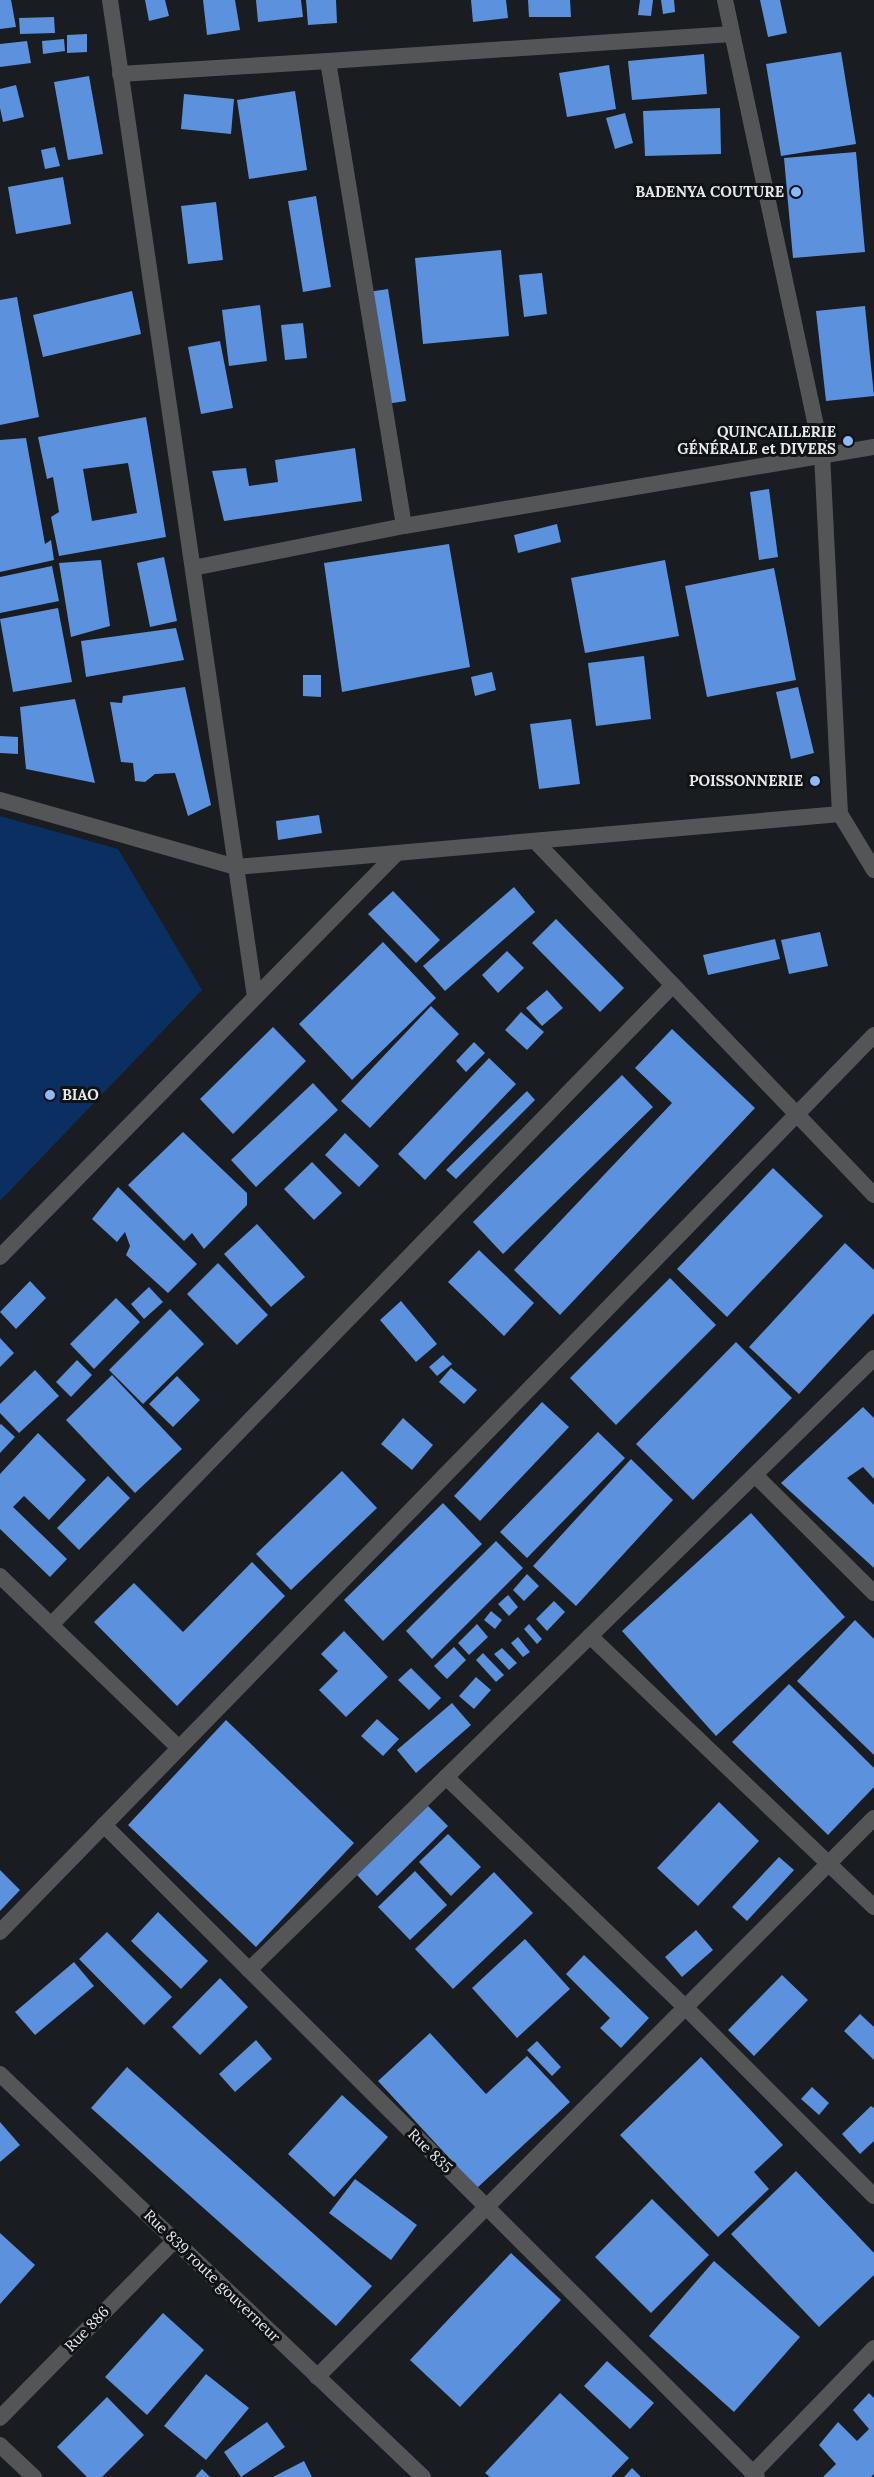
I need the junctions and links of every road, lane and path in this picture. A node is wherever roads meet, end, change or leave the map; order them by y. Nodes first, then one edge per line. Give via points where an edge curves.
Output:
1 (110, 0) edge
2 (725, 0) edge
3 (732, 34) junction
4 (328, 62) junction
5 (120, 74) junction
6 (874, 447) edge
7 (822, 454) junction
8 (404, 526) junction
9 (192, 568) junction
10 (0, 800) edge
11 (840, 814) junction
12 (535, 841) junction
13 (397, 853) junction
14 (236, 867) junction
15 (874, 870) edge
16 (673, 985) junction
17 (255, 997) junction
18 (874, 1035) edge
19 (797, 1115) junction
20 (874, 1195) edge
21 (0, 1257) edge
22 (874, 1358) edge
23 (755, 1475) junction
24 (0, 1576) edge
25 (874, 1593) edge
26 (51, 1625) junction
27 (590, 1636) junction
28 (179, 1748) junction
29 (446, 1777) junction
30 (874, 1818) edge
31 (104, 1825) junction
32 (829, 1863) junction
33 (874, 1907) edge
34 (0, 1932) edge
35 (249, 1971) junction
36 (685, 2007) junction
37 (0, 2074) edge
38 (874, 2196) edge
39 (486, 2206) junction
40 (175, 2240) junction
41 (874, 2348) edge
42 (317, 2377) junction
43 (0, 2418) edge
44 (0, 2445) edge
45 (755, 2475) edge
46 (34, 2477) edge
47 (423, 2477) edge

1 - 5 street
2 - 3 street
3 - 4 street
3 - 7 street
4 - 5 street
4 - 8 street
5 - 9 street
6 - 7 street
7 - 8 street
7 - 11 street
8 - 9 street
9 - 14 street
10 - 14 street
11 - 12 street
11 - 15 street
12 - 13 street
12 - 16 street
13 - 14 street
13 - 17 street
14 - 17 street
16 - 19 street
16 - 26 street
17 - 21 street
18 - 19 street
19 - 20 street
19 - 28 street
22 - 23 street
23 - 25 street
23 - 27 street
24 - 26 street
26 - 28 street
27 - 29 street
27 - 32 street
28 - 31 street
29 - 35 street
29 - 36 street
30 - 32 street
31 - 34 street
31 - 35 street, Rue 835
32 - 33 street
32 - 36 street
35 - 39 street, Rue 835
36 - 38 street
36 - 39 street
37 - 40 street, Rue 839 route gouverneur
39 - 42 street
39 - 45 street, Rue 835
40 - 42 street, Rue 839 route gouverneur
40 - 43 street, Rue 886
41 - 45 street
42 - 47 street, Rue 839 route gouverneur
44 - 46 street

